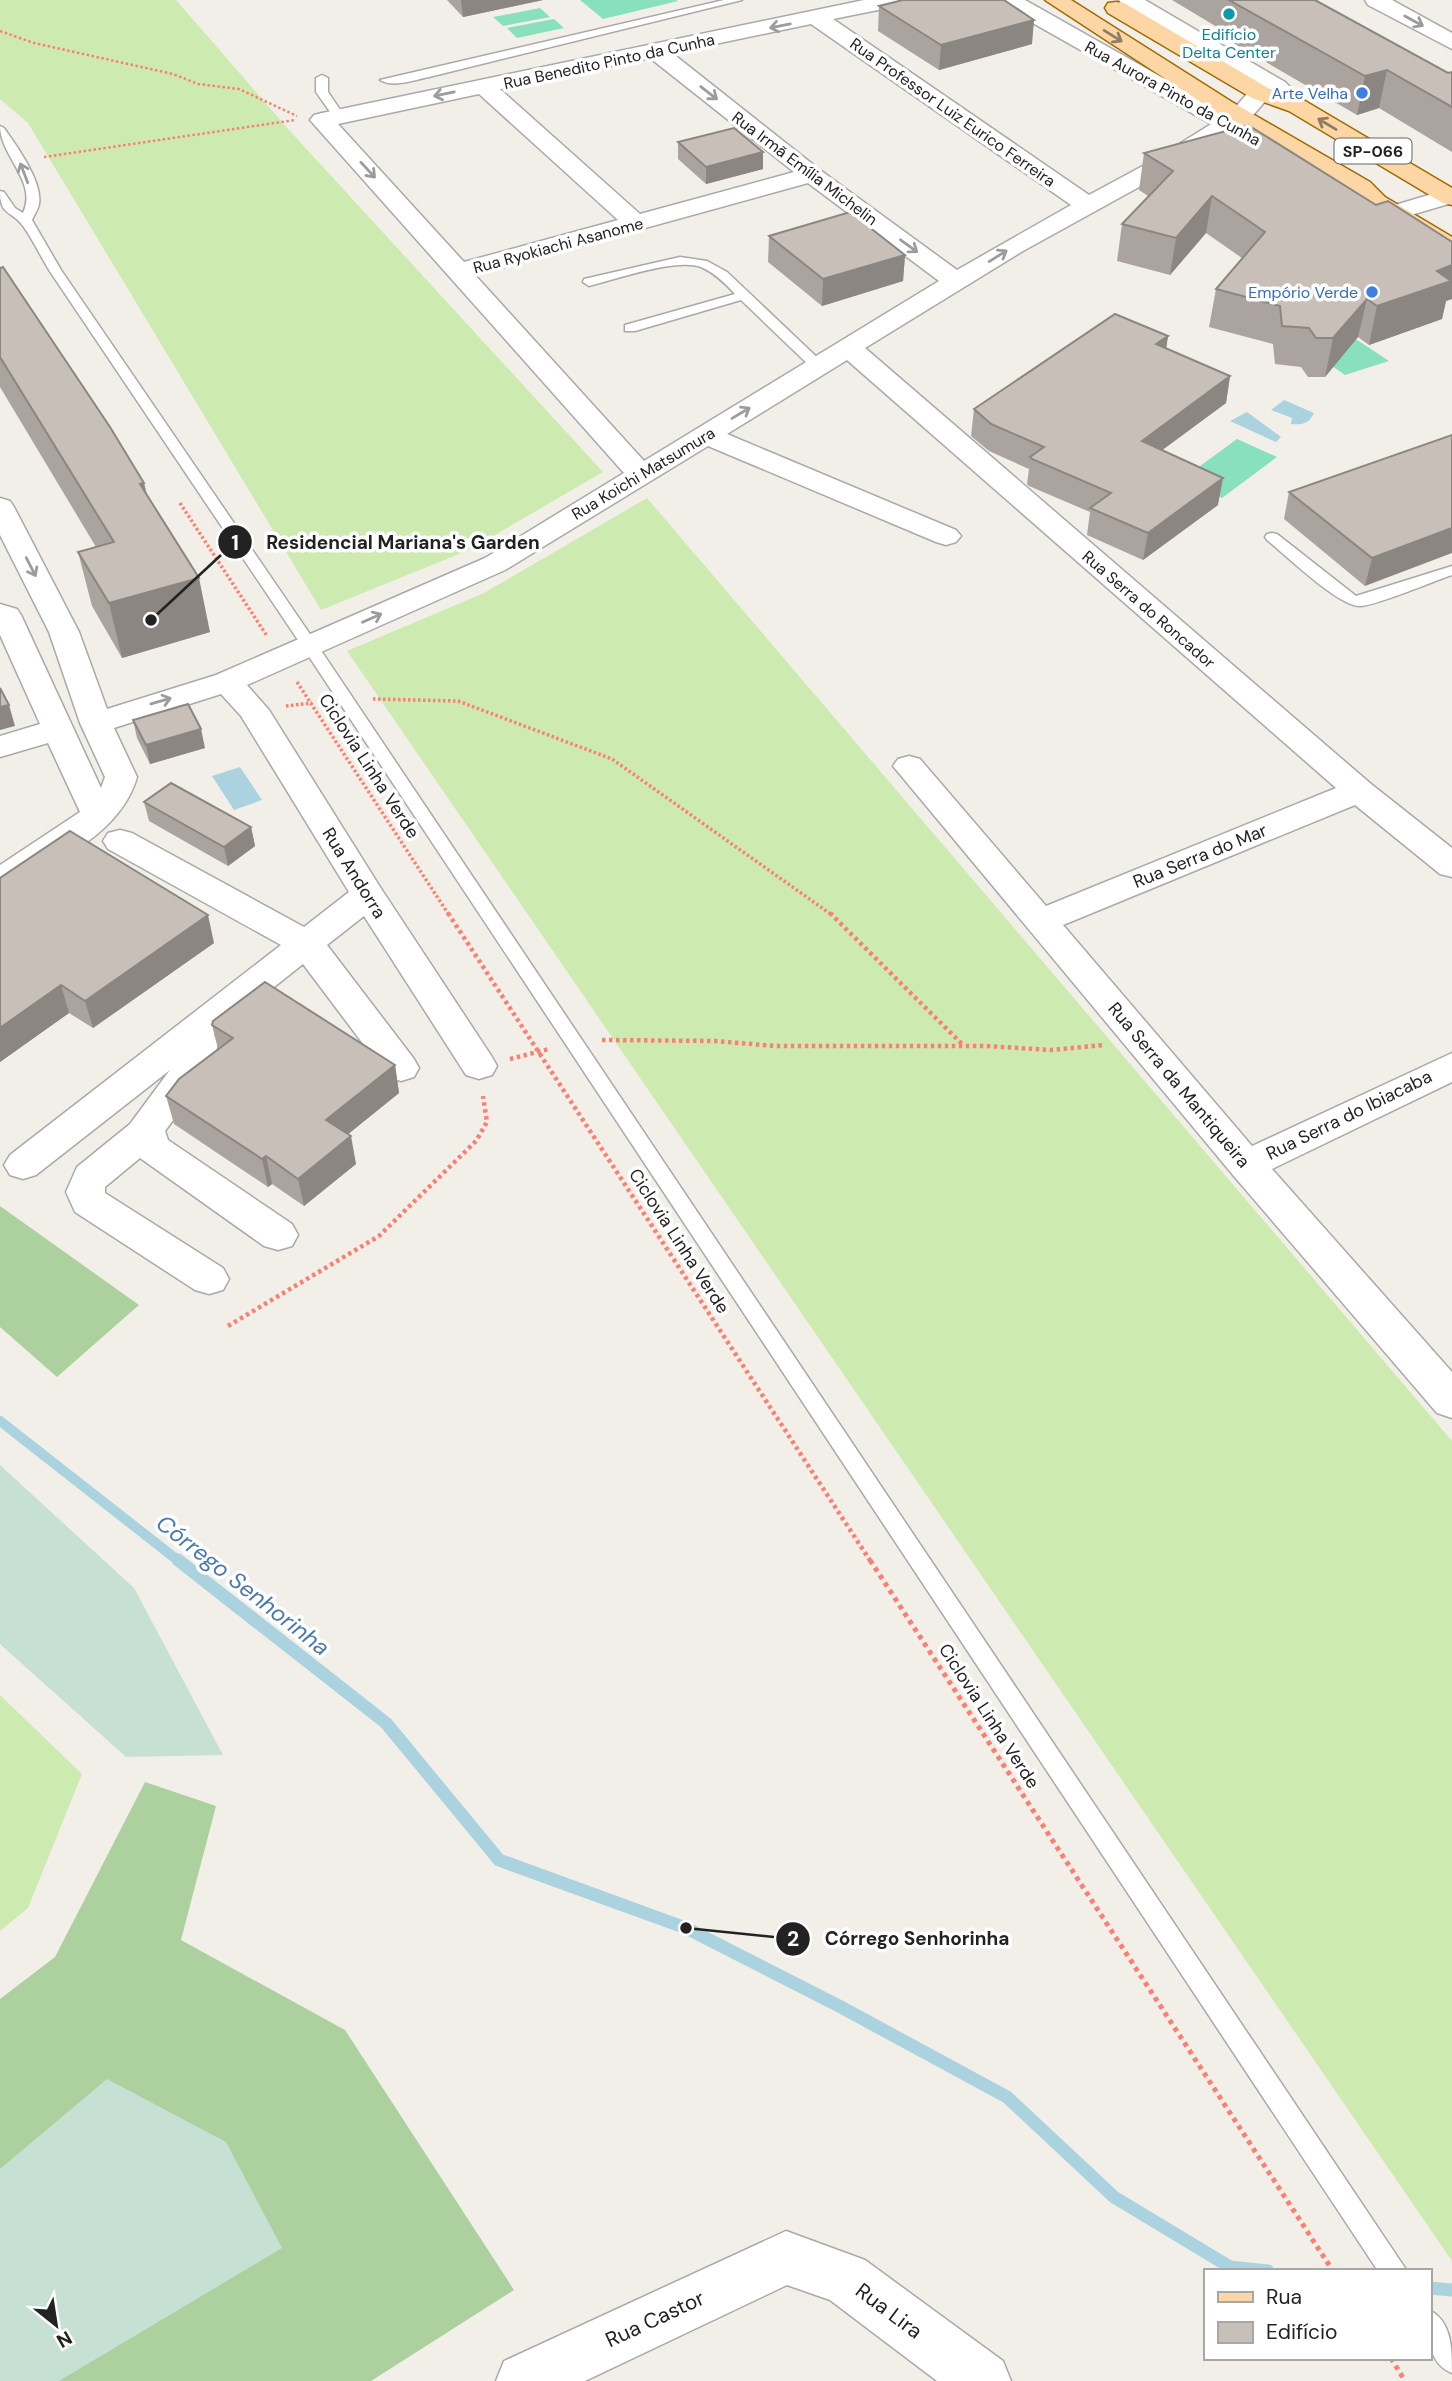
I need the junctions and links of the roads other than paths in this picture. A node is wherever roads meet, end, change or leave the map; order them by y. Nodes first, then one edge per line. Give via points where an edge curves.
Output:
1 (737, 0) edge
2 (895, 0) edge
3 (1009, 0) edge
4 (1101, 0) edge
5 (1130, 0) edge
6 (1376, 0) edge
7 (1412, 0) edge
8 (1062, 4) edge
9 (817, 18) junction
10 (1452, 18) edge
11 (1452, 41) edge
12 (1085, 44) junction
13 (655, 51) junction
14 (322, 78) dead end
15 (386, 80) dead end
16 (483, 86) junction
17 (1269, 90) junction
18 (331, 119) junction
19 (1229, 122) junction
20 (0, 130) edge
21 (812, 175) junction
22 (0, 195) edge
23 (1451, 196) edge
24 (1088, 206) junction
25 (1385, 207) junction
26 (26, 220) junction
27 (636, 224) junction
28 (1452, 248) edge
29 (460, 271) junction
30 (589, 282) dead end
31 (957, 282) junction
32 (744, 295) junction
33 (630, 328) dead end
34 (849, 348) junction
35 (818, 366) junction
36 (706, 435) junction
37 (641, 474) junction
38 (0, 507) edge
39 (946, 536) dead end
40 (1272, 537) dead end
41 (1452, 570) edge
42 (0, 613) edge
43 (310, 646) junction
44 (228, 682) junction
45 (96, 723) junction
46 (58, 729) junction
47 (0, 747) edge
48 (909, 766) dead end
49 (1359, 791) junction
50 (109, 828) junction
51 (1452, 866) edge
52 (0, 881) edge
53 (368, 895) junction
54 (1041, 921) junction
55 (306, 943) junction
56 (187, 1036) junction
57 (479, 1066) road end
58 (401, 1068) dead end
59 (1449, 1070) edge
60 (145, 1132) junction
61 (23, 1165) dead end
62 (1246, 1165) junction
63 (278, 1234) dead end
64 (209, 1279) dead end
65 (1452, 1401) edge
66 (786, 2258) joint
67 (1393, 2269) edge
68 (1431, 2327) edge
69 (1452, 2359) edge
70 (524, 2381) edge
71 (982, 2381) edge

1 - 15 lane via 429,74
2 - 9 street, Rua Benedito Pinto da Cunha
3 - 12 street, Rua Aurora Pinto da Cunha
4 - 17 main road, SP-066
5 - 17 street
6 -> 11 street
7 - 10 street
8 - 12 main road
8 -> 19 main road
9 -> 13 street, Rua Benedito Pinto da Cunha
9 - 24 street, Rua Professor Luiz Eurico Ferreira
12 - 19 street, Rua Aurora Pinto da Cunha
13 - 16 street, Rua Benedito Pinto da Cunha
13 -> 21 street, Rua Irmã Emília Michelin
14 - 18 lane
16 -> 18 street, Rua Benedito Pinto da Cunha
16 - 27 street
17 - 19 street, Rua Koichi Matsumura
23 -> 17 main road, SP-066
18 -> 29 street, Rua Ryokiachi Asanome
19 - 24 street, Rua Koichi Matsumura
19 - 25 street, Rua Aurora Pinto da Cunha via 1348,192
26 -> 20 lane via 33,202 19,161
21 - 27 street, Rua Ryokiachi Asanome
21 -> 31 street, Rua Irmã Emília Michelin
22 - 26 lane via 11,212
23 - 25 street
31 -> 24 street, Rua Koichi Matsumura
25 - 28 main road
26 - 43 lane via 55,270
27 - 29 street, Rua Ryokiachi Asanome
29 - 37 street
30 - 32 lane via 696,261 709,265
31 - 34 street, Rua Koichi Matsumura
32 - 33 lane
32 - 35 lane
34 - 35 street, Rua Koichi Matsumura
34 - 49 street, Rua Serra do Roncador
36 -> 35 street, Rua Koichi Matsumura
36 - 37 street, Rua Koichi Matsumura
36 - 39 street
43 -> 37 street, Rua Koichi Matsumura via 495,564
38 -> 45 street via 64,632
40 - 41 lane via 1340,592 1361,602
42 - 46 street via 6,615
43 - 44 street, Rua Koichi Matsumura
43 - 67 lane
45 -> 44 street, Rua Koichi Matsumura
44 - 53 street, Rua Andorra via 253,710
45 - 50 street via 121,777
46 - 47 street
46 - 50 street
48 - 54 street, Rua Serra da Mantiqueira
49 - 51 street, Rua Serra do Roncador
49 - 54 street, Rua Serra do Mar
50 - 52 street
50 - 55 street
53 - 55 street
53 - 57 street, Rua Andorra
54 - 62 street, Rua Serra da Mantiqueira
55 - 56 street
55 - 58 street
56 - 60 street via 200,1043 197,1062
56 - 61 street
59 - 62 street, Rua Serra do Ibiacaba
60 - 63 street via 155,1150
60 - 64 street via 91,1177 84,1194 89,1202
62 - 65 street, Rua Serra da Mantiqueira
66 - 70 street, Rua Castor
66 - 71 street, Rua Lira via 846,2279
68 - 69 lane

